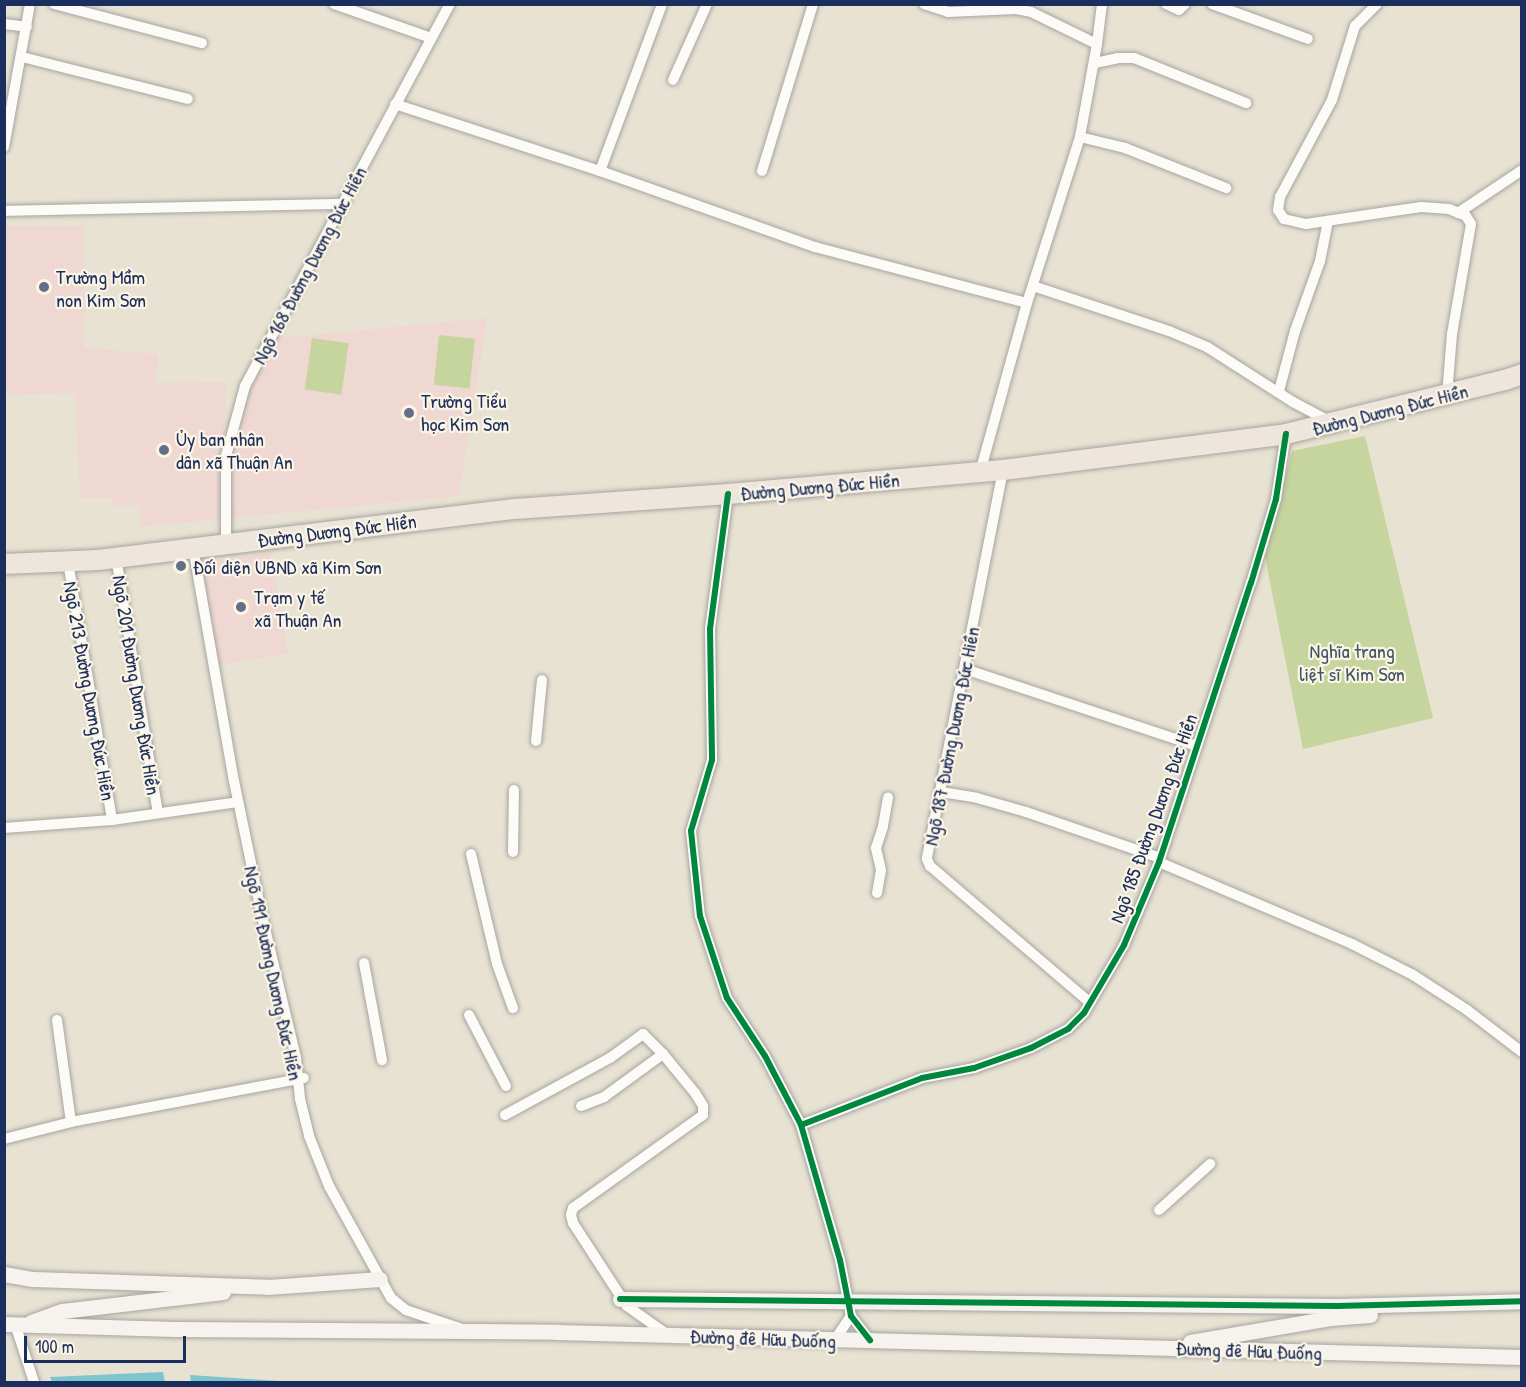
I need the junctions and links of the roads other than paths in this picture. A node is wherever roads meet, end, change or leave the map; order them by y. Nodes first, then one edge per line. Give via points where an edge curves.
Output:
1 (30, 4) edge
2 (54, 4) edge
3 (334, 4) edge
4 (450, 4) edge
5 (662, 4) edge
6 (707, 4) edge
7 (813, 4) edge
8 (924, 4) edge
9 (1102, 4) edge
10 (1166, 4) edge
11 (1185, 4) edge
12 (1212, 4) edge
13 (1377, 4) edge
14 (4, 24) edge
15 (27, 27) junction
16 (431, 38) junction
17 (1308, 39) dead end
18 (201, 43) dead end
19 (1097, 44) junction
20 (22, 57) junction
21 (1095, 63) junction
22 (673, 80) dead end
23 (188, 99) dead end
24 (1246, 103) dead end
25 (395, 104) junction
26 (1080, 138) junction
27 (4, 147) edge
28 (1521, 170) edge
29 (600, 171) junction
30 (762, 171) dead end
31 (1226, 188) dead end
32 (341, 204) junction
33 (4, 211) edge
34 (1458, 213) junction
35 (1328, 221) junction
36 (1033, 286) junction
37 (1027, 303) junction
38 (1521, 374) edge
39 (1279, 391) junction
40 (1446, 395) junction
41 (1334, 424) junction
42 (1286, 434) junction
43 (1003, 470) junction
44 (980, 472) junction
45 (728, 494) junction
46 (226, 543) junction
47 (193, 547) junction
48 (116, 557) junction
49 (68, 562) junction
50 (4, 564) edge
51 (965, 669) junction
52 (542, 680) dead end
53 (536, 741) dead end
54 (1197, 746) junction
55 (514, 790) dead end
56 (941, 792) junction
57 (888, 797) dead end
58 (238, 802) junction
59 (158, 813) junction
60 (112, 820) junction
61 (4, 828) edge
62 (513, 852) dead end
63 (471, 854) dead end
64 (1159, 860) junction
65 (877, 893) dead end
66 (363, 963) dead end
67 (1089, 1002) junction
68 (513, 1008) dead end
69 (468, 1015) dead end
70 (57, 1020) dead end
71 (1521, 1052) edge
72 (663, 1054) junction
73 (382, 1060) dead end
74 (301, 1079) junction
75 (506, 1086) dead end
76 (581, 1106) dead end
77 (505, 1115) dead end
78 (71, 1122) junction
79 (801, 1125) junction
80 (4, 1139) edge
81 (1209, 1164) dead end
82 (1159, 1210) dead end
83 (4, 1274) edge
84 (380, 1279) junction
85 (268, 1287) junction
86 (620, 1299) junction
87 (1521, 1302) edge
88 (850, 1308) junction
89 (15, 1324) edge
90 (469, 1331) junction
91 (668, 1335) junction
92 (870, 1340) junction
93 (834, 1341) junction
94 (1160, 1347) junction
95 (1521, 1357) edge
96 (34, 1383) edge

1 - 15 street
2 - 18 street
3 - 16 street
4 - 16 street, Ngõ 168 Đường Dương Đức Hiền
5 - 29 street
6 - 22 street
7 - 30 street
8 - 19 street via 948,12 1031,12
9 - 19 street
10 - 11 street via 1179,10
12 - 17 street
13 - 35 street via 1355,26 1332,100 1280,197 1278,210 1284,219 1306,224
14 - 15 street
15 - 20 street
16 - 25 street, Ngõ 168 Đường Dương Đức Hiền
19 - 21 street
20 - 23 street
20 - 27 street
21 - 24 street via 1134,58
21 - 26 street
25 - 29 street
25 - 32 street, Ngõ 168 Đường Dương Đức Hiền
26 - 31 street via 1125,148
26 - 36 street
28 - 34 street
29 - 37 street via 815,247
32 - 33 street
32 - 46 street, Ngõ 168 Đường Dương Đức Hiền via 245,386 226,456
34 - 35 street via 1421,207
34 - 40 street via 1466,216 1470,224
35 - 39 street via 1320,261
36 - 37 street
36 - 39 street via 1207,347
37 - 44 street
38 - 40 highway, Đường Dương Đức Hiền
39 - 41 street
40 - 41 highway, Đường Dương Đức Hiền
41 - 42 highway, Đường Dương Đức Hiền
42 - 43 highway, Đường Dương Đức Hiền
42 - 54 street, Ngõ 185 Đường Dương Đức Hiền via 1276,499
43 - 44 highway, Đường Dương Đức Hiền
43 - 51 street, Ngõ 187 Đường Dương Đức Hiền
44 - 45 highway, Đường Dương Đức Hiền
45 - 46 highway, Đường Dương Đức Hiền via 515,509
45 - 79 street via 710,629 712,760 691,831 693,863 700,916 727,998 765,1056
46 - 47 highway, Đường Dương Đức Hiền
47 - 48 highway, Đường Dương Đức Hiền
47 - 58 street, Ngõ 191 Đường Dương Đức Hiền
48 - 49 highway, Đường Dương Đức Hiền
48 - 59 street, Ngõ 201 Đường Dương Đức Hiền
49 - 50 highway, Đường Dương Đức Hiền
49 - 60 street, Ngõ 213 Đường Dương Đức Hiền
51 - 54 street
51 - 56 street, Ngõ 187 Đường Dương Đức Hiền
52 - 53 street
54 - 64 street, Ngõ 185 Đường Dương Đức Hiền
55 - 62 street
56 - 64 street via 1026,812
56 - 67 street, Ngõ 187 Đường Dương Đức Hiền via 928,853 930,866
57 - 65 street via 876,848 881,870
58 - 59 street
58 - 74 street, Ngõ 191 Đường Dương Đức Hiền
59 - 60 street
60 - 61 street
63 - 68 street via 497,964
64 - 67 street, Ngõ 185 Đường Dương Đức Hiền via 1124,945
64 - 71 street via 1352,944 1413,975
66 - 73 street
67 - 79 street, Ngõ 185 Đường Dương Đức Hiền via 1068,1029 1049,1041 974,1068 922,1078
69 - 75 street
70 - 78 street
72 - 76 street via 604,1097
72 - 77 street via 643,1034 610,1058
72 - 86 street via 695,1093 703,1106 703,1115 573,1208 571,1215
74 - 78 street
74 - 84 street, Ngõ 191 Đường Dương Đức Hiền via 309,1136 329,1186
78 - 80 street
79 - 88 street
81 - 82 street
83 - 85 main road via 33,1279
84 - 85 main road
84 - 90 street, Ngõ 191 Đường Dương Đức Hiền via 402,1308
85 - 89 main road via 62,1311
86 - 88 main road
86 - 91 street
87 - 88 main road
87 - 94 main road via 1330,1318
88 - 92 street
88 - 93 street
89 - 90 main road, Đường đê Hữu Đuống
89 - 96 street
90 - 91 main road, Đường đê Hữu Đuống
91 - 93 main road, Đường đê Hữu Đuống
92 - 93 main road, Đường đê Hữu Đuống
92 - 94 main road, Đường đê Hữu Đuống
94 - 95 main road, Đường đê Hữu Đuống

